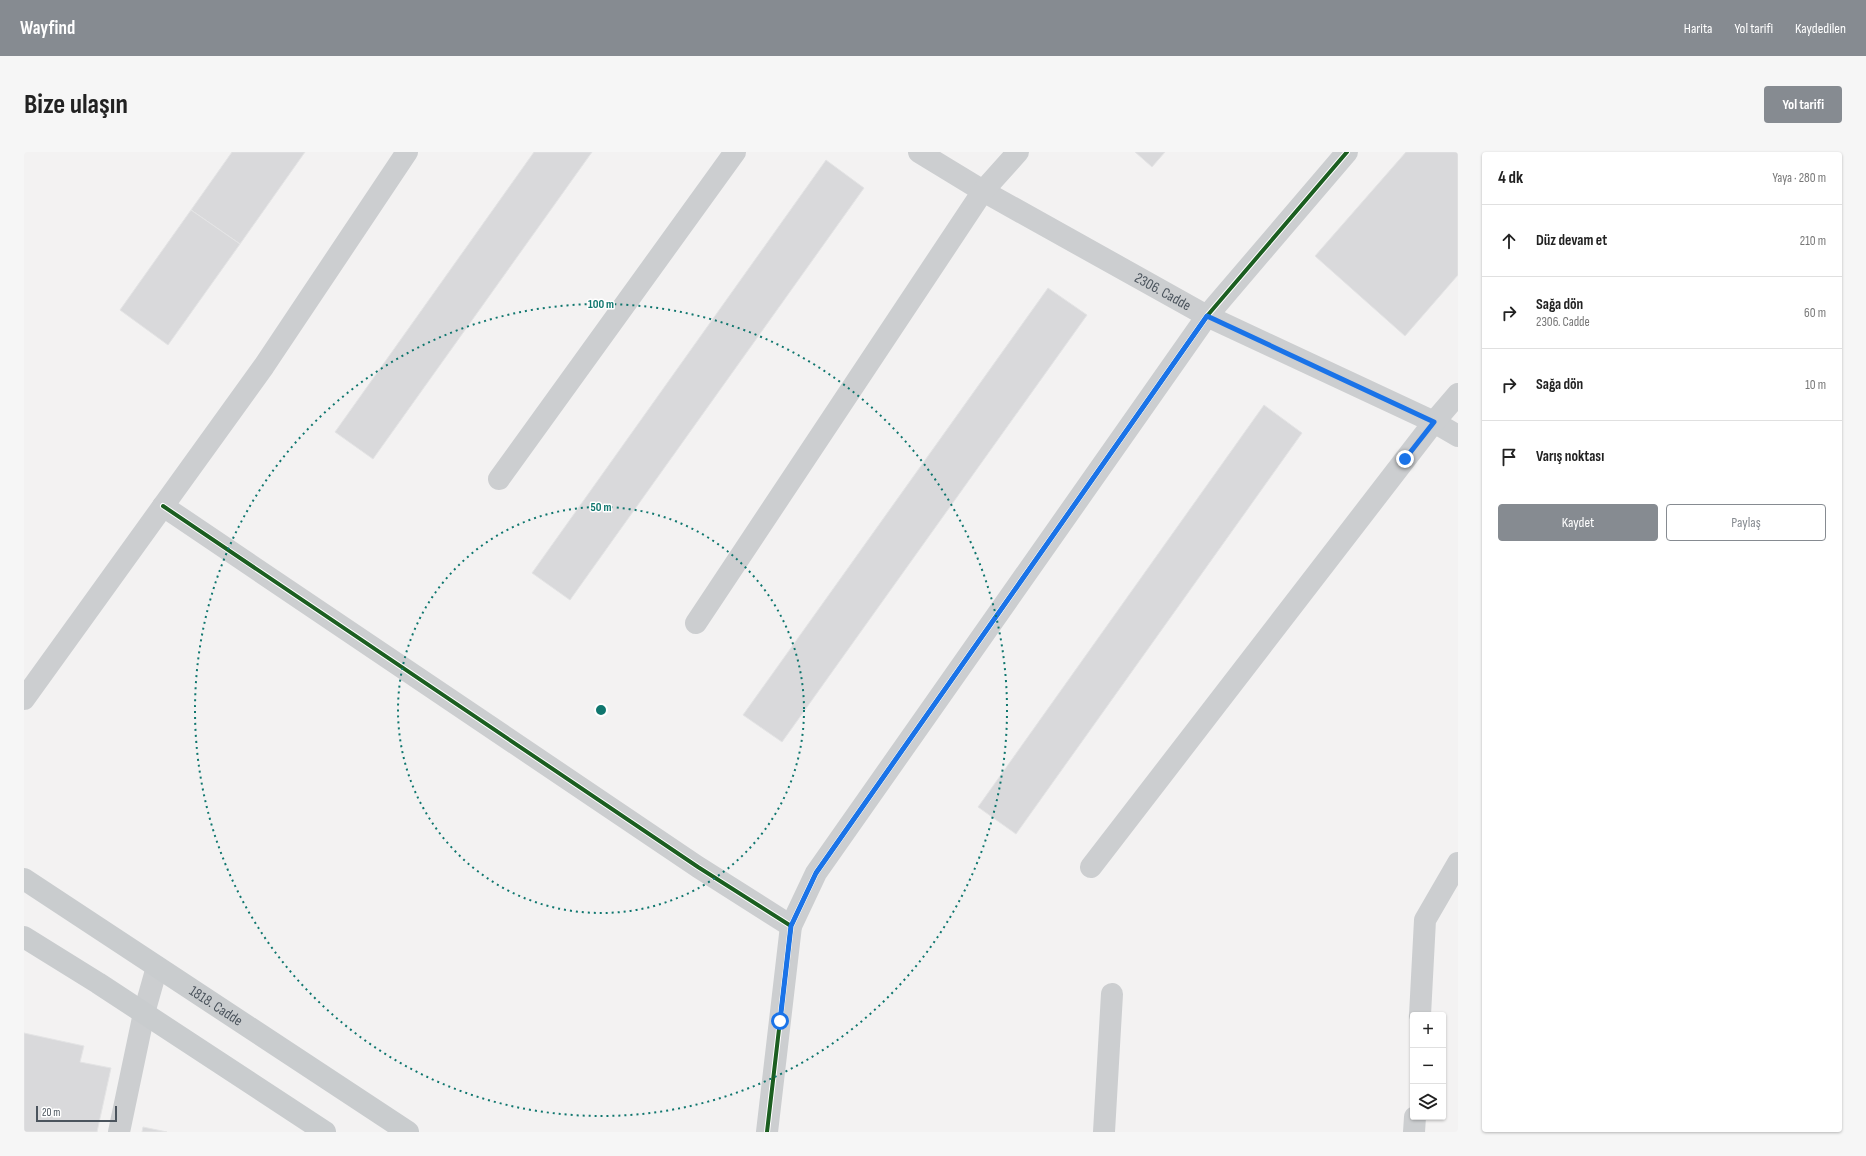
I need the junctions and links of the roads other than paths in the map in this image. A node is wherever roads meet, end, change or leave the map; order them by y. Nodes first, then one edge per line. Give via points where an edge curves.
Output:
1 (406, 152) edge
2 (735, 152) edge
3 (919, 152) edge
4 (1018, 152) edge
5 (1347, 152) edge
6 (983, 191) junction
7 (1207, 316) junction
8 (1458, 394) edge
9 (1434, 422) junction
10 (1458, 436) edge
11 (499, 479) dead end
12 (163, 506) junction
13 (696, 623) dead end
14 (24, 699) edge
15 (1458, 863) edge
16 (1091, 867) dead end
17 (24, 879) edge
18 (791, 926) junction
19 (24, 937) edge
20 (157, 968) junction
21 (1112, 994) dead end
22 (1420, 1012) edge
23 (144, 1013) junction
24 (1415, 1120) edge
25 (119, 1132) edge
26 (325, 1132) edge
27 (408, 1132) edge
28 (766, 1132) edge
29 (1104, 1132) edge
30 (1414, 1132) edge

1 - 12 street via 264,366
2 - 11 street
3 - 6 street, 2306. Cadde
4 - 6 street
5 - 7 street
6 - 7 street, 2306. Cadde
6 - 13 street
7 - 9 street, 2306. Cadde
7 - 18 street via 816,873
8 - 9 street
9 - 10 street, 2306. Cadde
9 - 16 street
12 - 14 street
12 - 18 street via 698,868
15 - 22 street via 1425,920
17 - 20 main road, 1818. Cadde
18 - 28 street
19 - 23 main road
20 - 23 street
20 - 27 main road, 1818. Cadde
21 - 29 street
23 - 25 street
23 - 26 main road
24 - 30 street

